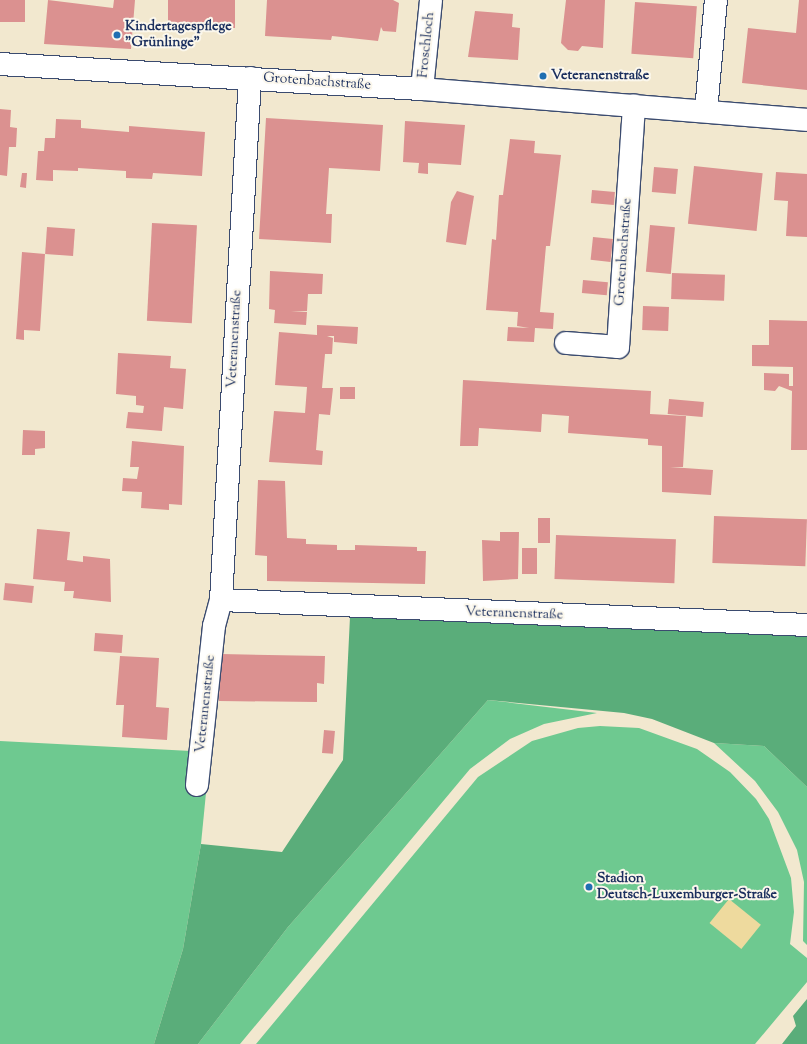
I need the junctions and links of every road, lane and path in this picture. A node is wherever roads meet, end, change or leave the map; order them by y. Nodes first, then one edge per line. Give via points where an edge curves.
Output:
1 (431, 0) edge
2 (716, 0) edge
3 (0, 64) edge
4 (250, 78) junction
5 (422, 89) junction
6 (634, 106) junction
7 (706, 112) junction
8 (807, 120) edge
9 (566, 343) dead end
10 (221, 600) junction
11 (807, 625) edge
12 (197, 785) dead end

1 - 5 street, Froschloch
2 - 7 street
3 - 4 street, Grotenbachstraße
4 - 5 street, Grotenbachstraße
4 - 10 street, Veteranenstraße
5 - 6 street, Grotenbachstraße
6 - 7 street, Grotenbachstraße
6 - 9 street, Grotenbachstraße via 618,347
7 - 8 street, Grotenbachstraße
10 - 11 street, Veteranenstraße
10 - 12 street, Veteranenstraße via 214,626

